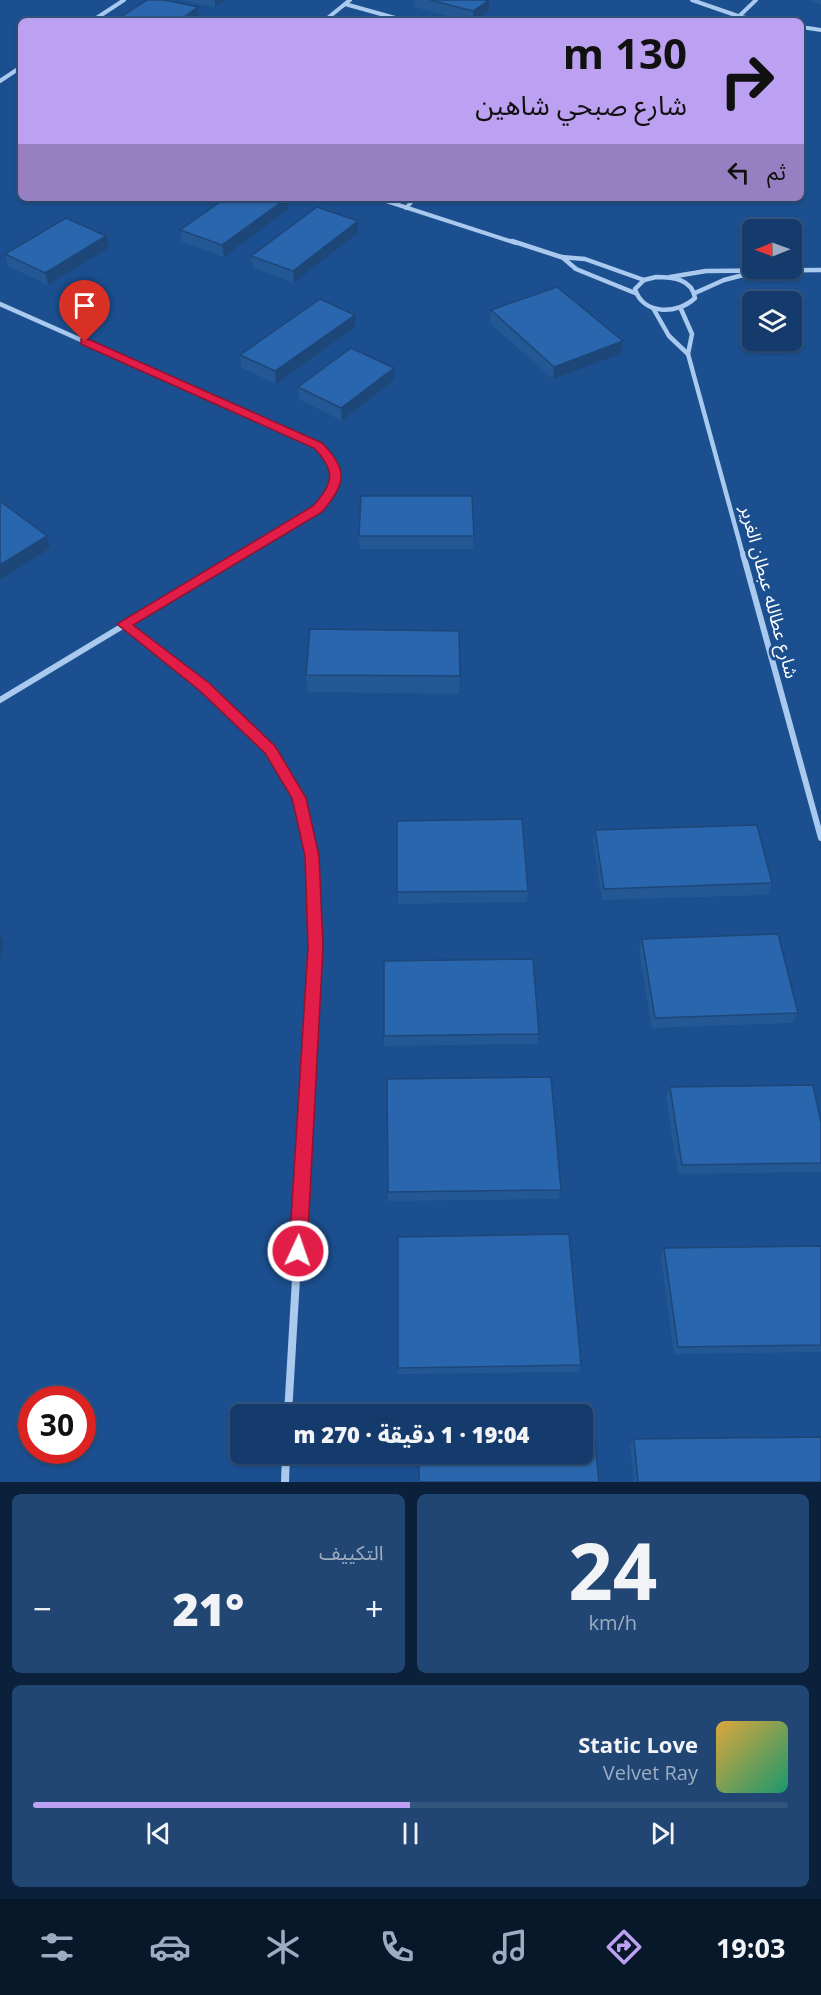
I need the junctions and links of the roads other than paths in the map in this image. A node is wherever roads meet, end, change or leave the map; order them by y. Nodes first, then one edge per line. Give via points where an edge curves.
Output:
1 (124, 0) edge
2 (350, 0) edge
3 (692, 0) edge
4 (756, 0) edge
5 (345, 4) junction
6 (741, 17) junction
7 (97, 18) edge
8 (328, 18) edge
9 (395, 18) edge
10 (746, 18) edge
11 (804, 27) edge
12 (821, 30) edge
13 (18, 70) edge
14 (14, 72) junction
15 (18, 73) edge
16 (0, 81) edge
17 (386, 201) edge
18 (412, 201) edge
19 (406, 208) junction
20 (561, 257) junction
21 (802, 270) edge
22 (821, 270) edge
23 (742, 271) edge
24 (742, 276) edge
25 (670, 277) junction
26 (644, 280) junction
27 (635, 293) junction
28 (695, 293) junction
29 (0, 304) edge
30 (653, 308) junction
31 (681, 309) junction
32 (688, 354) junction
33 (123, 624) junction
34 (0, 700) edge
35 (821, 838) edge
36 (289, 1404) edge
37 (286, 1464) edge
38 (285, 1482) edge

1 - 7 street
2 - 5 street
3 - 6 street
4 - 6 street
5 - 8 street
5 - 9 street
6 - 10 street
11 - 12 street
13 - 14 street
14 - 15 street
14 - 16 street
17 - 19 street
18 - 19 street
19 - 20 street
20 - 26 street via 585,259
20 - 27 street via 576,269
21 - 22 street
23 - 25 street
24 - 28 street
25 - 26 street
25 - 28 street via 687,283
26 - 27 street via 636,286
27 - 30 street
28 - 31 street via 692,302
29 - 33 street via 318,445 331,458 337,474 332,493 317,509
30 - 31 street
30 - 32 street, شارع عطالله عبطان الغرير via 669,336
31 - 32 street, شارع عطالله عبطان الغرير via 692,334
32 - 35 street, شارع عطالله عبطان الغرير
33 - 34 street
33 - 36 street via 204,687 270,749 299,798 312,856 316,947
37 - 38 street

